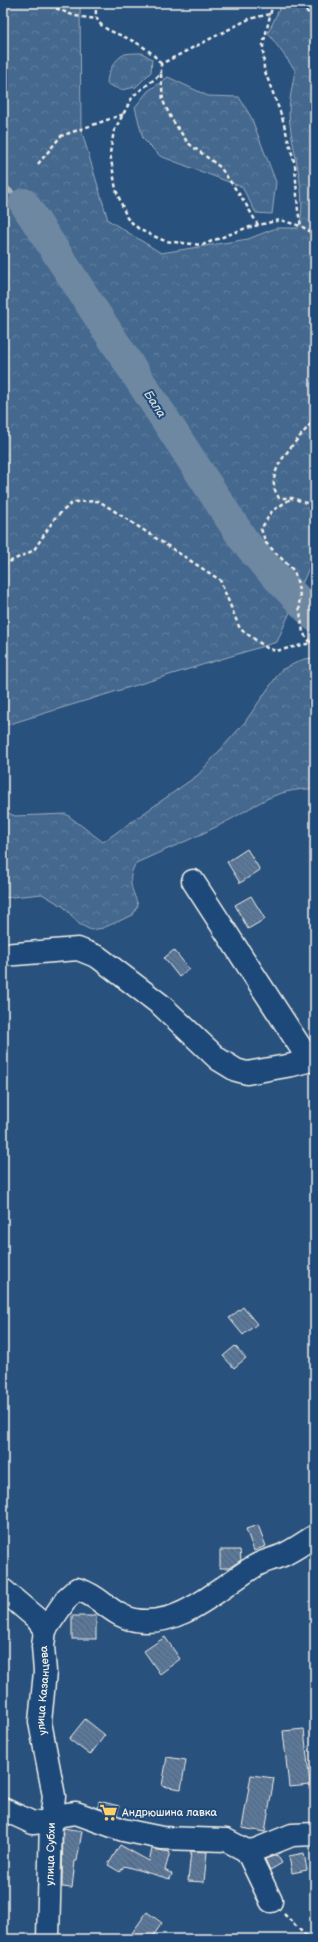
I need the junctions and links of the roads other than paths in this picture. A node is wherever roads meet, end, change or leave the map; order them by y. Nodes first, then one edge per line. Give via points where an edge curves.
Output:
1 (192, 881) dead end
2 (3, 955) edge
3 (312, 1060) edge
4 (315, 1536) edge
5 (3, 1590) edge
6 (45, 1630) junction
7 (3, 1809) edge
8 (51, 1821) junction
9 (315, 1834) edge
10 (247, 1851) junction
11 (271, 1901) road end
12 (48, 1939) edge

1 - 3 street
2 - 3 street via 78,949 93,954 161,1005 218,1059 236,1070 247,1073
4 - 6 street, улица Казанцева via 285,1554 256,1565 182,1614 158,1622 121,1617 86,1591 77,1589 67,1598
5 - 6 street via 36,1618
6 - 8 street, улица Казанцева via 45,1672 40,1722 54,1796
7 - 8 street, улица Субхи via 33,1823
8 - 10 street via 60,1815 76,1813 123,1830 162,1838 226,1840
8 - 12 street, улица Субхи
9 - 10 street via 292,1835
10 - 11 street

